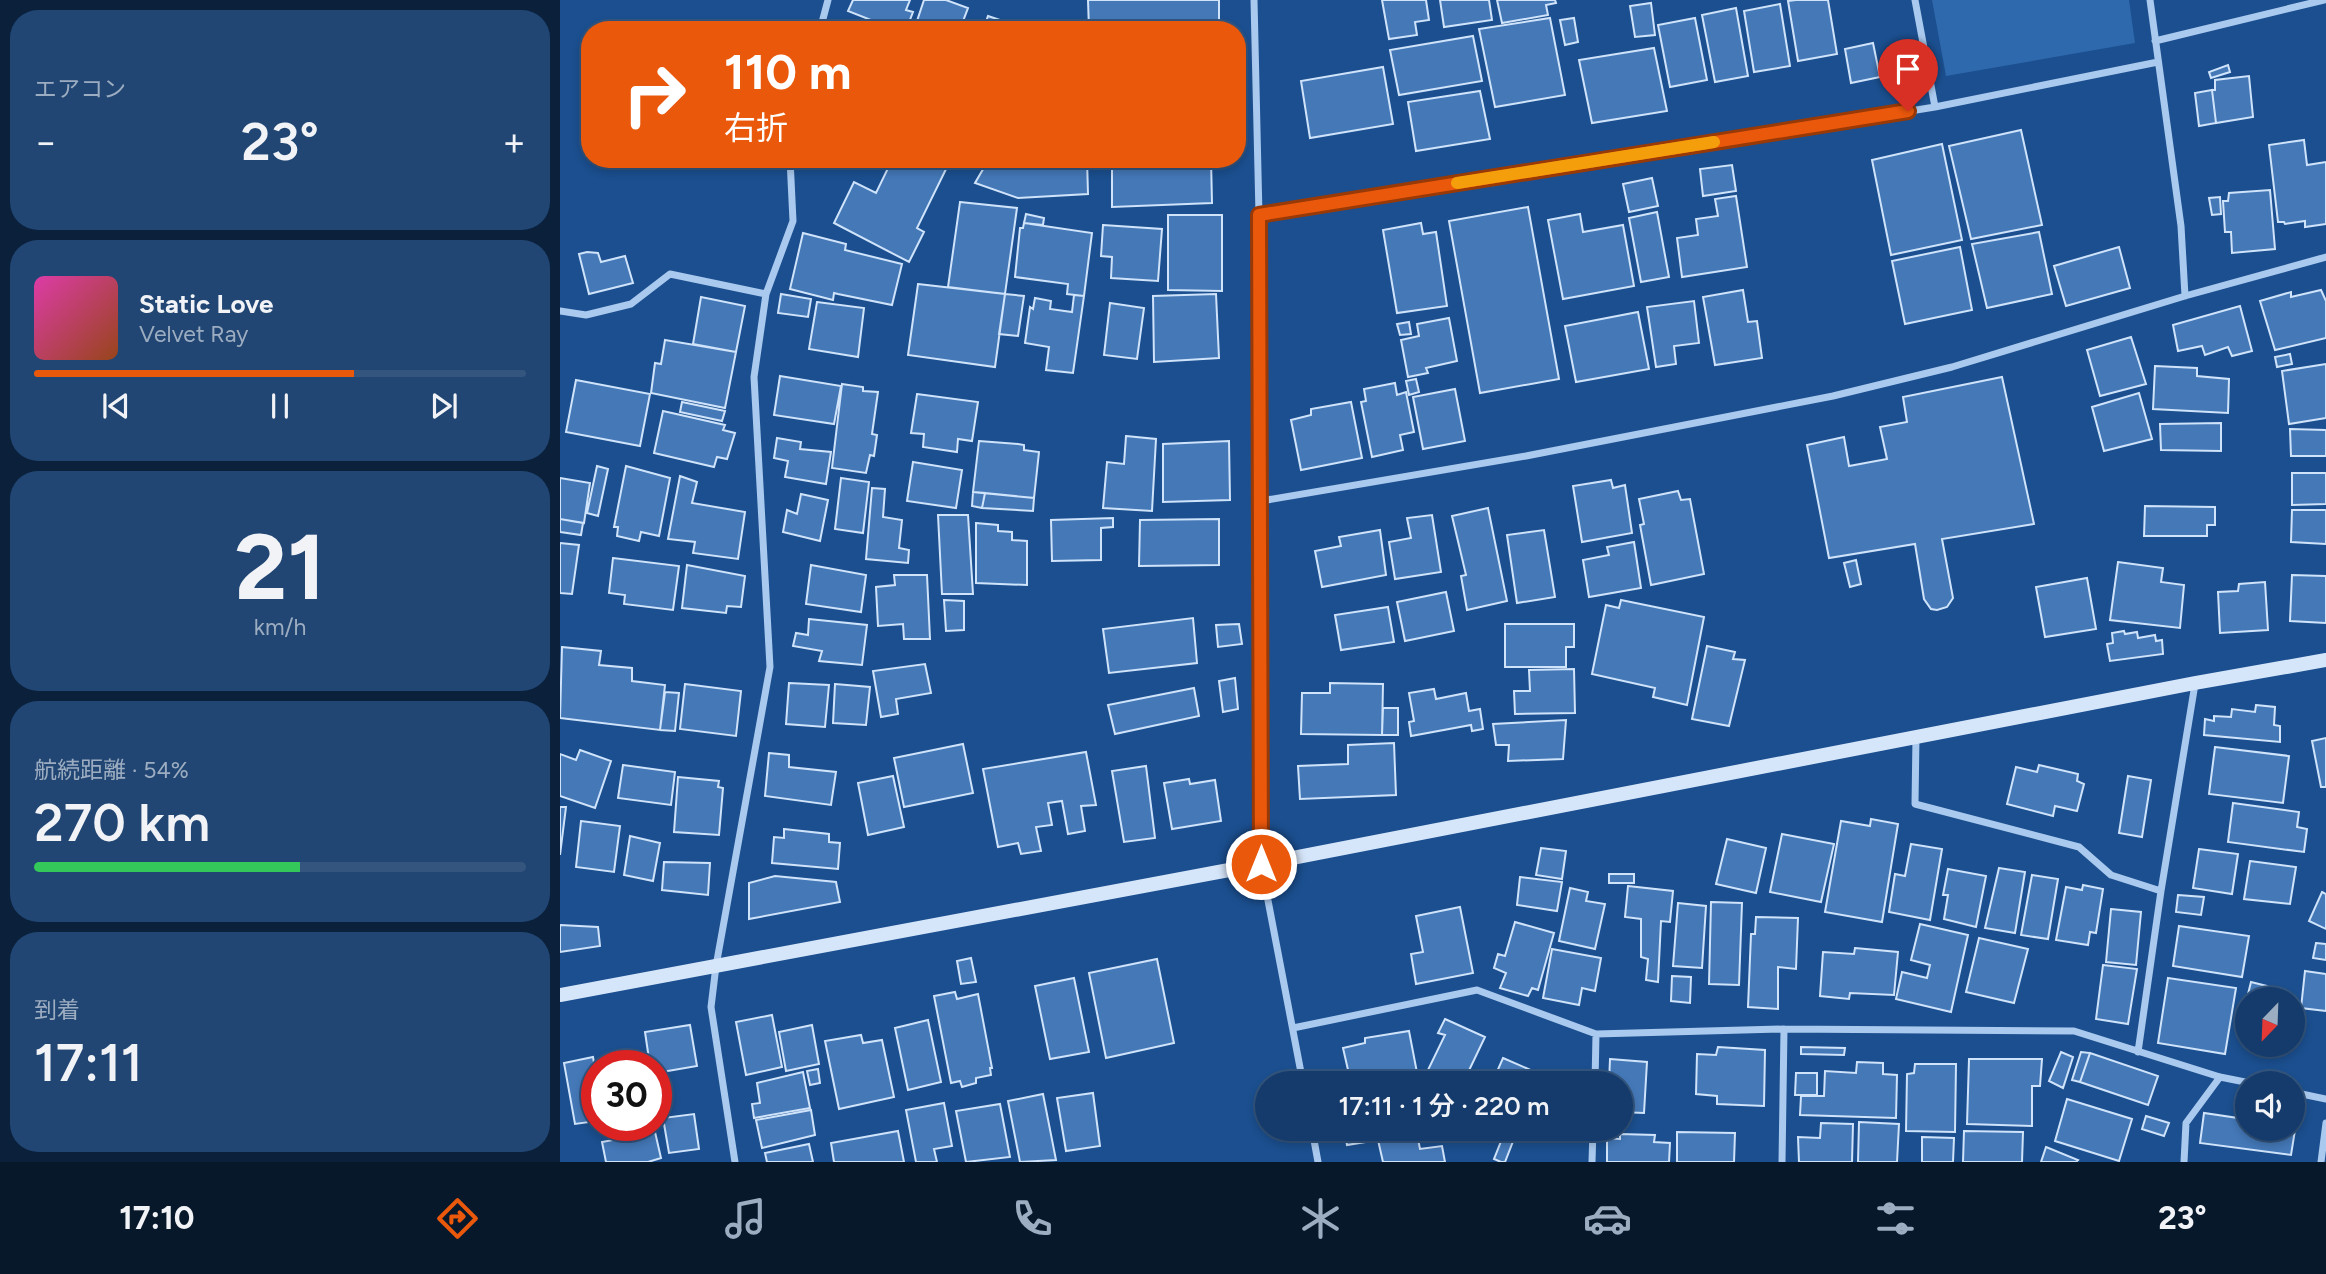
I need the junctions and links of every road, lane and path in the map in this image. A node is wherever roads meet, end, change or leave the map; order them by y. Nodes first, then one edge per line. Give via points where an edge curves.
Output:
1 (828, 0) edge
2 (1254, 0) edge
3 (1914, 0) edge
4 (2150, 0) edge
5 (2324, 0) edge
6 (822, 21) edge
7 (2155, 41) junction
8 (2158, 62) junction
9 (1935, 107) junction
10 (790, 168) edge
11 (1259, 215) junction
12 (2326, 257) edge
13 (766, 294) junction
14 (2185, 296) junction
15 (560, 311) edge
16 (1261, 501) junction
17 (2326, 660) edge
18 (2195, 683) junction
19 (1917, 736) junction
20 (1261, 864) junction
21 (2161, 891) junction
22 (716, 966) junction
23 (560, 995) edge
24 (1293, 1028) junction
25 (1784, 1029) junction
26 (1596, 1034) junction
27 (2138, 1052) junction
28 (1301, 1071) edge
29 (1595, 1071) edge
30 (2220, 1077) junction
31 (2235, 1080) edge
32 (2305, 1095) edge
33 (2326, 1099) edge
34 (2326, 1124) edge
35 (1314, 1141) edge
36 (1593, 1141) edge
37 (735, 1162) edge
38 (1318, 1162) edge
39 (1592, 1162) edge
40 (1782, 1162) edge
41 (2184, 1162) edge
42 (2322, 1162) edge

1 - 6 street
2 - 11 street
3 - 9 street
4 - 7 street
5 - 7 street
7 - 8 street
8 - 9 street
8 - 14 street via 2181,226
9 - 11 street
10 - 13 street via 793,220
11 - 16 street
12 - 14 street
13 - 15 street via 670,274 632,304 586,315
13 - 22 street via 754,377 770,667
14 - 16 street via 1952,367 1833,396 1526,456
16 - 20 street
17 - 18 street
18 - 19 street
18 - 21 street
19 - 20 street
19 - 21 street via 1914,804 2079,848 2112,875
20 - 22 street
20 - 24 street
21 - 27 street
22 - 23 street
22 - 37 street via 711,1007
24 - 26 street via 1477,990
24 - 28 street
25 - 26 street
25 - 27 street via 2074,1031
25 - 40 street
26 - 29 street
27 - 30 street
30 - 31 street
30 - 41 street via 2186,1123
32 - 33 street
34 - 42 street
35 - 38 street
36 - 39 street

